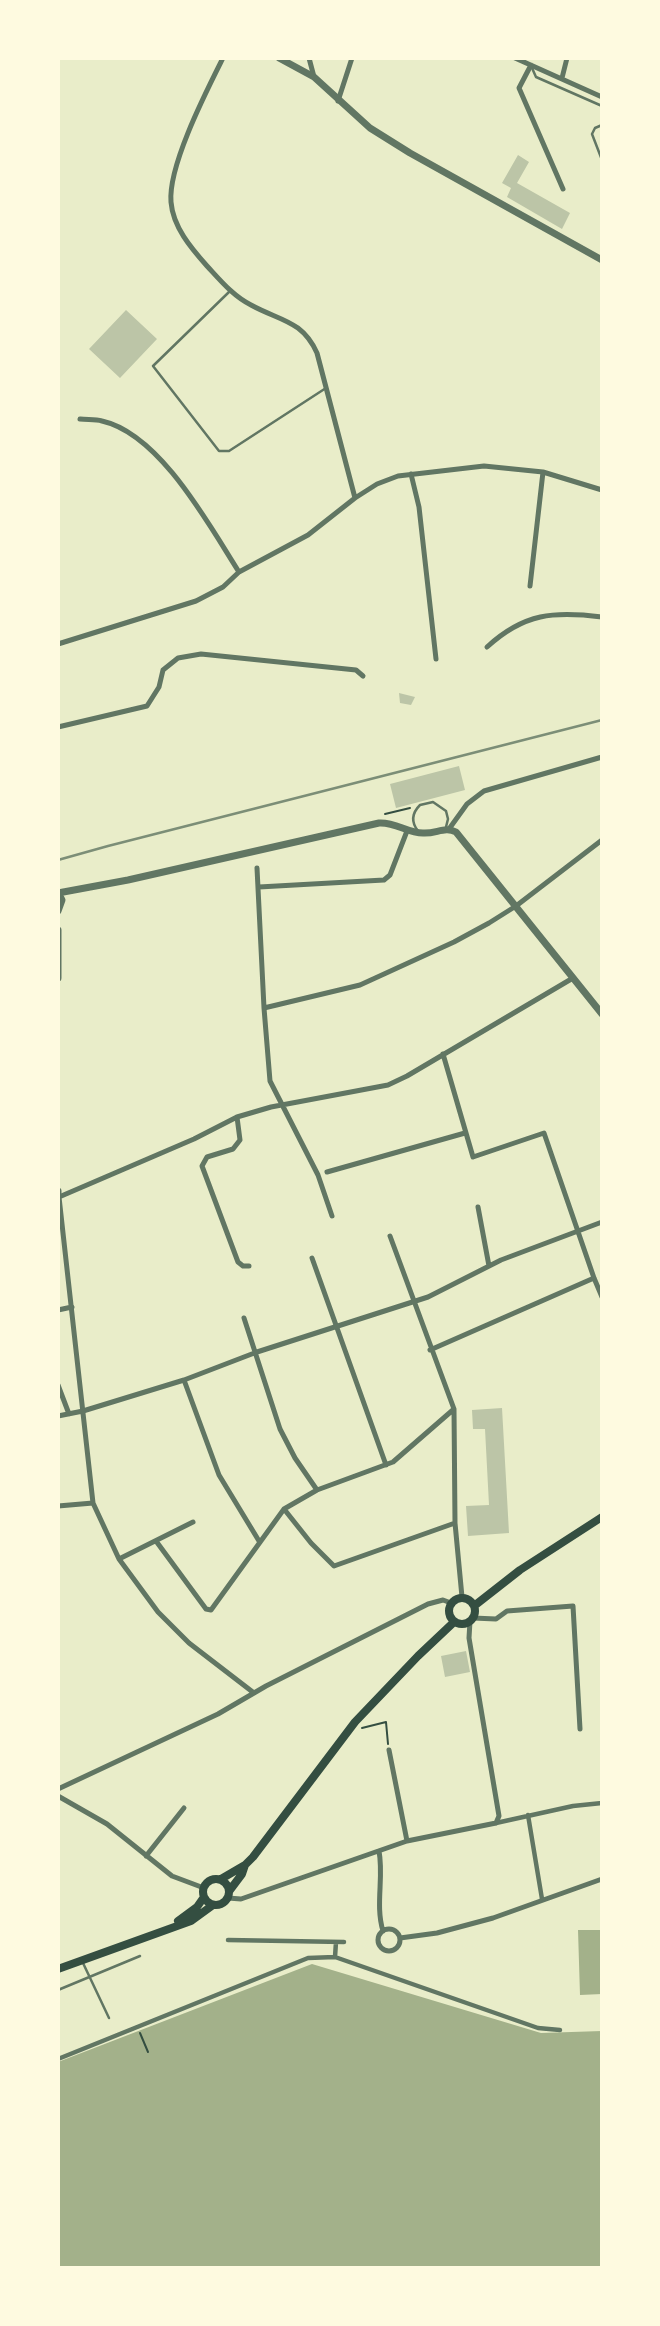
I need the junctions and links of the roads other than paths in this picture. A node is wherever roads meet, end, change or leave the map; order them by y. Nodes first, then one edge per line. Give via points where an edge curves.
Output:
1 (223, 58) edge
2 (279, 58) edge
3 (309, 58) edge
4 (352, 58) edge
5 (515, 58) edge
6 (567, 58) edge
7 (531, 65) junction
8 (314, 78) junction
9 (562, 78) junction
10 (602, 97) edge
11 (338, 101) junction
12 (602, 106) edge
13 (602, 125) edge
14 (602, 160) edge
15 (563, 189) dead end
16 (602, 260) edge
17 (230, 291) junction
18 (326, 388) junction
19 (80, 419) dead end
20 (543, 472) junction
21 (411, 474) junction
22 (602, 491) edge
23 (355, 498) junction
24 (239, 572) junction
25 (530, 586) dead end
26 (602, 617) edge
27 (58, 644) edge
28 (487, 647) dead end
29 (436, 659) dead end
30 (363, 676) dead end
31 (58, 727) edge
32 (602, 757) edge
33 (447, 829) junction
34 (407, 831) junction
35 (421, 834) junction
36 (602, 840) edge
37 (257, 868) dead end
38 (259, 887) junction
39 (58, 892) edge
40 (516, 906) junction
41 (58, 911) edge
42 (58, 930) edge
43 (58, 978) edge
44 (573, 978) junction
45 (264, 1008) junction
46 (602, 1014) edge
47 (443, 1054) junction
48 (283, 1105) junction
49 (237, 1117) junction
50 (465, 1133) junction
51 (327, 1172) dead end
52 (58, 1191) edge
53 (58, 1197) edge
54 (478, 1207) dead end
55 (332, 1216) dead end
56 (602, 1222) edge
57 (578, 1232) junction
58 (390, 1236) dead end
59 (312, 1258) dead end
60 (249, 1266) dead end
61 (489, 1266) junction
62 (594, 1278) junction
63 (602, 1297) edge
64 (413, 1302) junction
65 (72, 1307) junction
66 (58, 1310) edge
67 (244, 1318) dead end
68 (335, 1327) junction
69 (430, 1350) junction
70 (257, 1352) junction
71 (184, 1380) junction
72 (58, 1385) edge
73 (454, 1409) junction
74 (83, 1411) junction
75 (69, 1414) junction
76 (58, 1416) edge
77 (386, 1465) junction
78 (317, 1490) junction
79 (93, 1503) junction
80 (58, 1506) edge
81 (284, 1509) junction
82 (602, 1517) edge
83 (193, 1522) dead end
84 (455, 1523) junction
85 (156, 1541) junction
86 (259, 1541) junction
87 (119, 1559) junction
88 (462, 1597) junction
89 (451, 1603) junction
90 (474, 1606) junction
91 (471, 1620) junction
92 (454, 1622) junction
93 (254, 1693) junction
94 (580, 1729) dead end
95 (389, 1751) road end
96 (58, 1789) edge
97 (58, 1796) edge
98 (602, 1803) edge
99 (184, 1808) dead end
100 (528, 1815) junction
101 (496, 1823) junction
102 (407, 1841) junction
103 (379, 1851) junction
104 (146, 1856) junction
105 (245, 1865) junction
106 (221, 1879) junction
107 (602, 1879) edge
108 (204, 1893) junction
109 (229, 1894) junction
110 (542, 1899) junction
111 (213, 1905) junction
112 (166, 1929) junction
113 (383, 1931) junction
114 (400, 1938) junction
115 (228, 1940) dead end
116 (336, 1942) junction
117 (344, 1942) dead end
118 (140, 1956) dead end
119 (335, 1957) junction
120 (82, 1960) junction
121 (58, 1969) edge
122 (90, 1977) junction
123 (58, 1990) edge
124 (109, 2018) dead end
125 (560, 2030) dead end
126 (58, 2059) edge

1 - 17 street via 181,154 171,202 187,243
2 - 8 street
3 - 8 street
4 - 11 street
5 - 7 street
6 - 9 street
7 - 9 street
7 - 12 lane via 536,77
7 - 15 street via 519,88
8 - 11 street
9 - 10 street
11 - 16 street via 410,153
13 - 14 lane via 592,134
17 - 18 street via 309,336
17 - 18 lane via 153,366 219,451 229,452
18 - 23 street
19 - 24 street via 102,420 125,429 171,470
20 - 21 street via 484,466
20 - 22 street
20 - 25 street
21 - 23 street via 377,484
21 - 29 street via 419,507
23 - 24 street via 308,535
24 - 27 street via 196,601
26 - 28 street via 542,615 506,630
30 - 31 street via 356,670 201,654 178,659 163,670 148,706
32 - 33 street via 484,791
33 - 35 street
33 - 35 lane via 443,806 433,802 420,805 414,814 414,825
33 - 40 street via 456,832
34 - 35 street
34 - 38 street via 384,880
34 - 39 street via 379,823
36 - 40 street
37 - 38 street
38 - 45 street
39 - 41 street via 62,904
40 - 44 street
40 - 45 street via 454,942 360,985
42 - 43 street
44 - 46 street
44 - 47 street
45 - 48 street via 270,1081
47 - 48 street via 388,1085
47 - 50 street
48 - 49 street
48 - 55 street via 318,1175
49 - 53 street
49 - 60 street via 240,1140 233,1149 207,1157 202,1166 237,1262
50 - 51 street
50 - 57 street via 473,1157 544,1133
52 - 53 street
53 - 65 street
54 - 61 street
56 - 57 street
57 - 61 street
57 - 62 street
58 - 64 street
59 - 68 street
61 - 64 street
62 - 63 street
62 - 69 street
64 - 68 street
64 - 69 street
65 - 66 street
65 - 74 street
67 - 70 street
68 - 70 street
68 - 77 street
69 - 73 street
70 - 71 street
70 - 78 street via 281,1429
71 - 74 street
71 - 86 street via 219,1475
72 - 75 street
73 - 77 street
73 - 84 street
74 - 75 street
74 - 79 street
75 - 76 street
77 - 78 street
78 - 81 street
79 - 80 street
79 - 87 street
81 - 84 street via 334,1566
81 - 86 street
82 - 90 main road via 527,1564
83 - 85 street
84 - 88 street
85 - 86 street via 206,1609 211,1609
85 - 87 street
87 - 93 street via 158,1612 189,1643
88 - 89 main road
88 - 90 main road
89 - 92 main road via 449,1615
89 - 93 street via 428,1604
90 - 91 main road
91 - 92 main road
91 - 94 street via 496,1619 507,1611 573,1606
91 - 101 street via 469,1638 499,1816
92 - 105 main road via 355,1722
93 - 96 street
95 - 102 street
97 - 104 street via 107,1824
98 - 100 street
99 - 104 street
100 - 101 street
100 - 110 street
101 - 102 street
102 - 103 street
103 - 109 street via 241,1899
103 - 113 street
104 - 108 street
105 - 106 main road
105 - 109 main road
106 - 108 main road via 212,1880
106 - 109 main road
107 - 110 street
108 - 111 main road
108 - 112 main road via 187,1916
109 - 111 main road via 222,1904
110 - 114 street via 471,1924
111 - 112 main road via 191,1921
112 - 120 main road
113 - 114 street via 392,1930
113 - 114 street via 378,1940 386,1951 396,1949
115 - 116 street
116 - 117 street
116 - 119 street
118 - 122 lane
119 - 125 street via 538,2028
119 - 126 street via 308,1958
120 - 121 main road
120 - 122 lane
122 - 123 lane
122 - 124 lane

